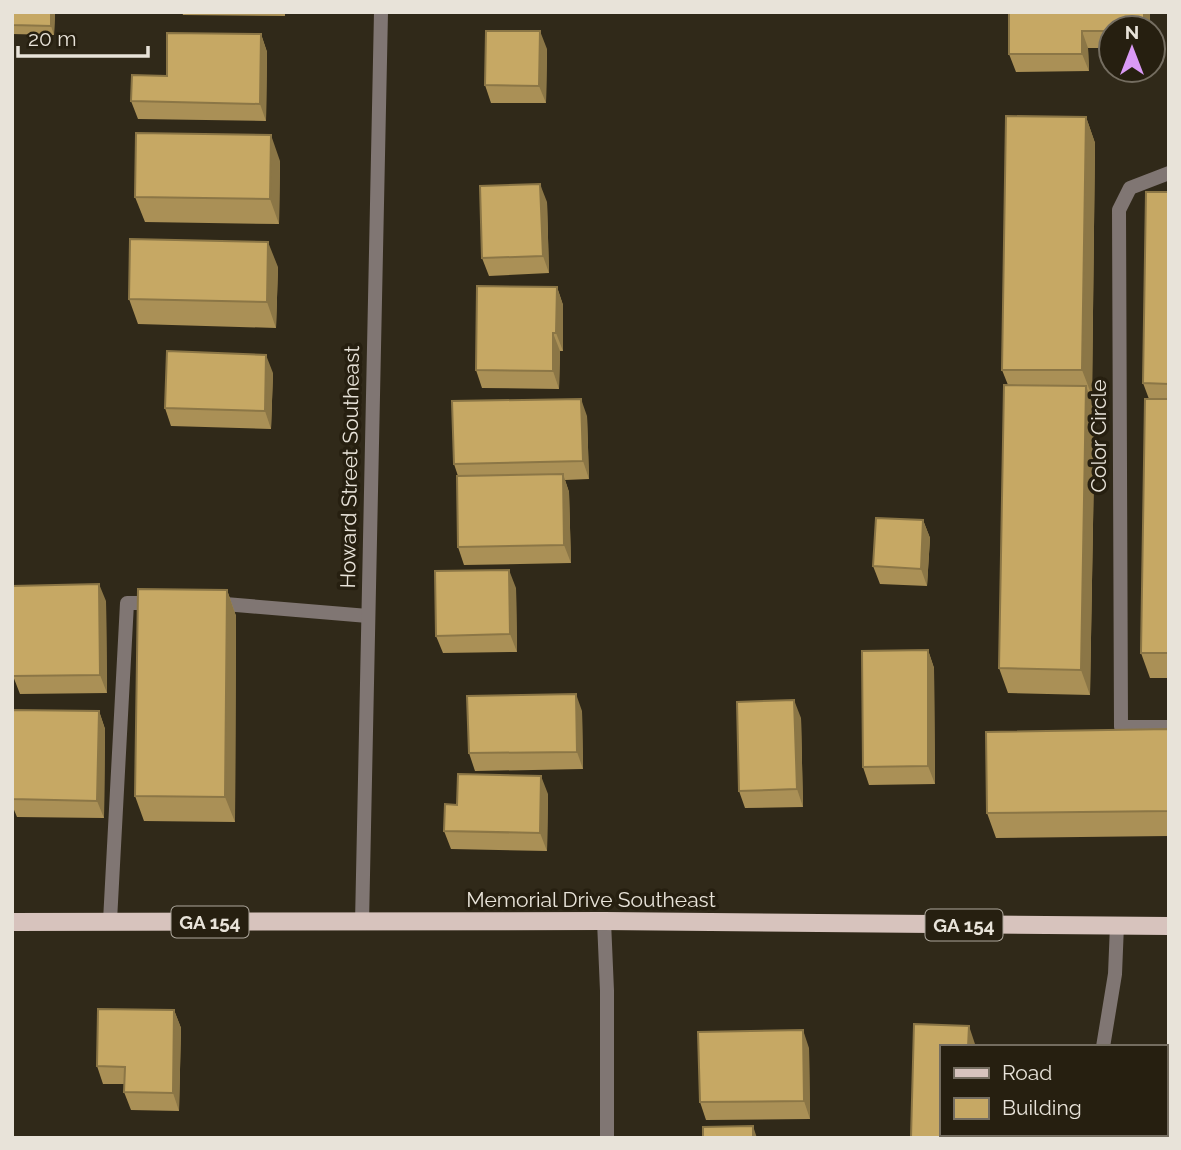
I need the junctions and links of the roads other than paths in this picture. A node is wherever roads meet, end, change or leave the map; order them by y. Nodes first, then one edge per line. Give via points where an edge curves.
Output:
1 (381, 12) edge
2 (1169, 173) edge
3 (167, 603) edge
4 (194, 603) edge
5 (368, 616) junction
6 (1169, 727) edge
7 (110, 921) junction
8 (604, 921) junction
9 (12, 922) edge
10 (362, 923) junction
11 (1117, 925) junction
12 (1169, 926) edge
13 (1103, 1045) edge
14 (607, 1138) edge

1 - 5 street, Howard Street Southeast
2 - 6 street, Color Circle via 1130,188 1119,210 1121,727
3 - 7 street via 127,603
4 - 5 street
5 - 10 street, Howard Street Southeast
7 - 9 main road, Memorial Drive Southeast / GA 154
7 - 10 main road, Memorial Drive Southeast / GA 154
8 - 10 main road, Memorial Drive Southeast / GA 154
8 - 11 main road, Memorial Drive Southeast / GA 154
8 - 14 street
11 - 12 main road, Memorial Drive Southeast / GA 154
11 - 13 street via 1115,974

